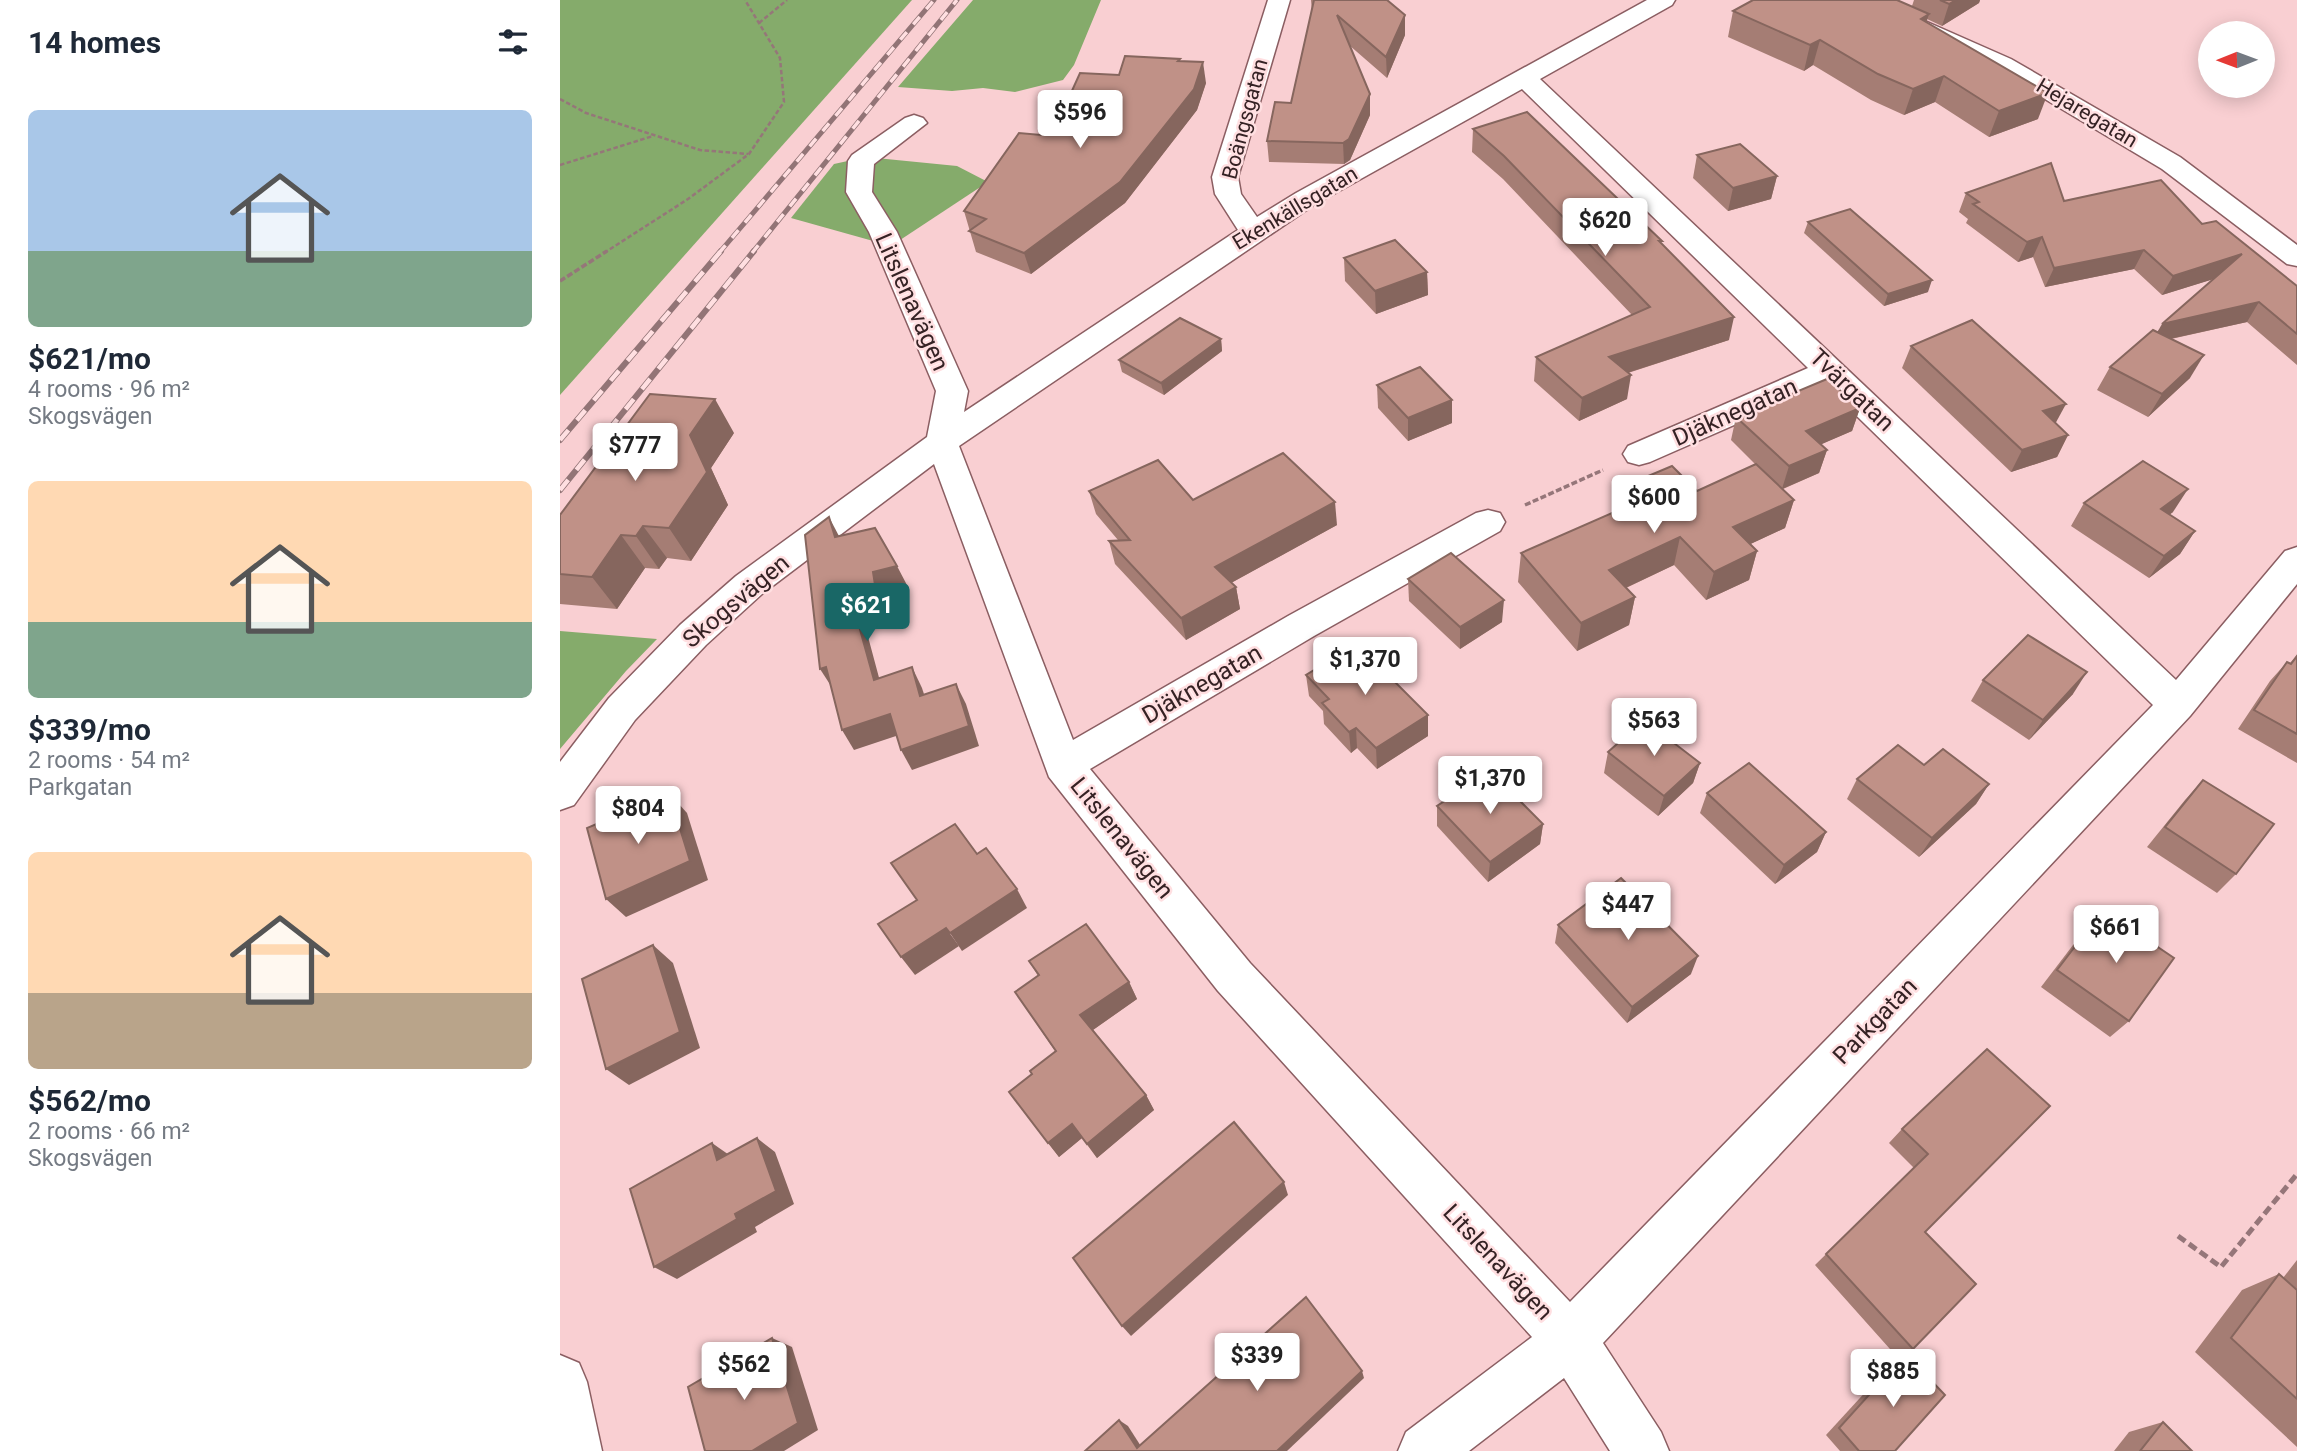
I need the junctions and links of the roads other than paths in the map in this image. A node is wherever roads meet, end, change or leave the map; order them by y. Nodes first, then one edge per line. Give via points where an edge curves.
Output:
1 (1279, 0) edge
2 (1664, 0) edge
3 (1858, 0) edge
4 (1524, 77) junction
5 (914, 123) dead end
6 (1253, 232) junction
7 (2297, 258) edge
8 (1831, 370) junction
9 (942, 442) junction
10 (1639, 454) road end
11 (1488, 522) road end
12 (2297, 560) edge
13 (2177, 705) junction
14 (1063, 765) junction
15 (560, 793) edge
16 (1570, 1340) junction
17 (560, 1382) edge
18 (575, 1451) edge
19 (1425, 1451) edge
20 (1642, 1451) edge

1 - 6 street, Boängsgatan via 1226,177 1228,194
2 - 4 street, Ekenkällsgatan
3 - 7 street, Hejaregatan via 2003,64 2171,163
4 - 6 street, Ekenkällsgatan
4 - 8 street, Tvärgatan
5 - 9 street, Litslenavägen via 861,162 859,192 883,232 952,391
6 - 9 street, Ekenkällsgatan
8 - 10 street, Djäknegatan
8 - 13 street, Tvärgatan
9 - 14 street, Litslenavägen
9 - 15 street, Skogsvägen via 749,585 693,635 622,709
11 - 14 street, Djäknegatan
12 - 13 street, Parkgatan
13 - 16 street, Parkgatan
14 - 16 street, Litslenavägen via 1234,977
16 - 19 street, Parkgatan
16 - 20 street, Litslenavägen
17 - 18 street

